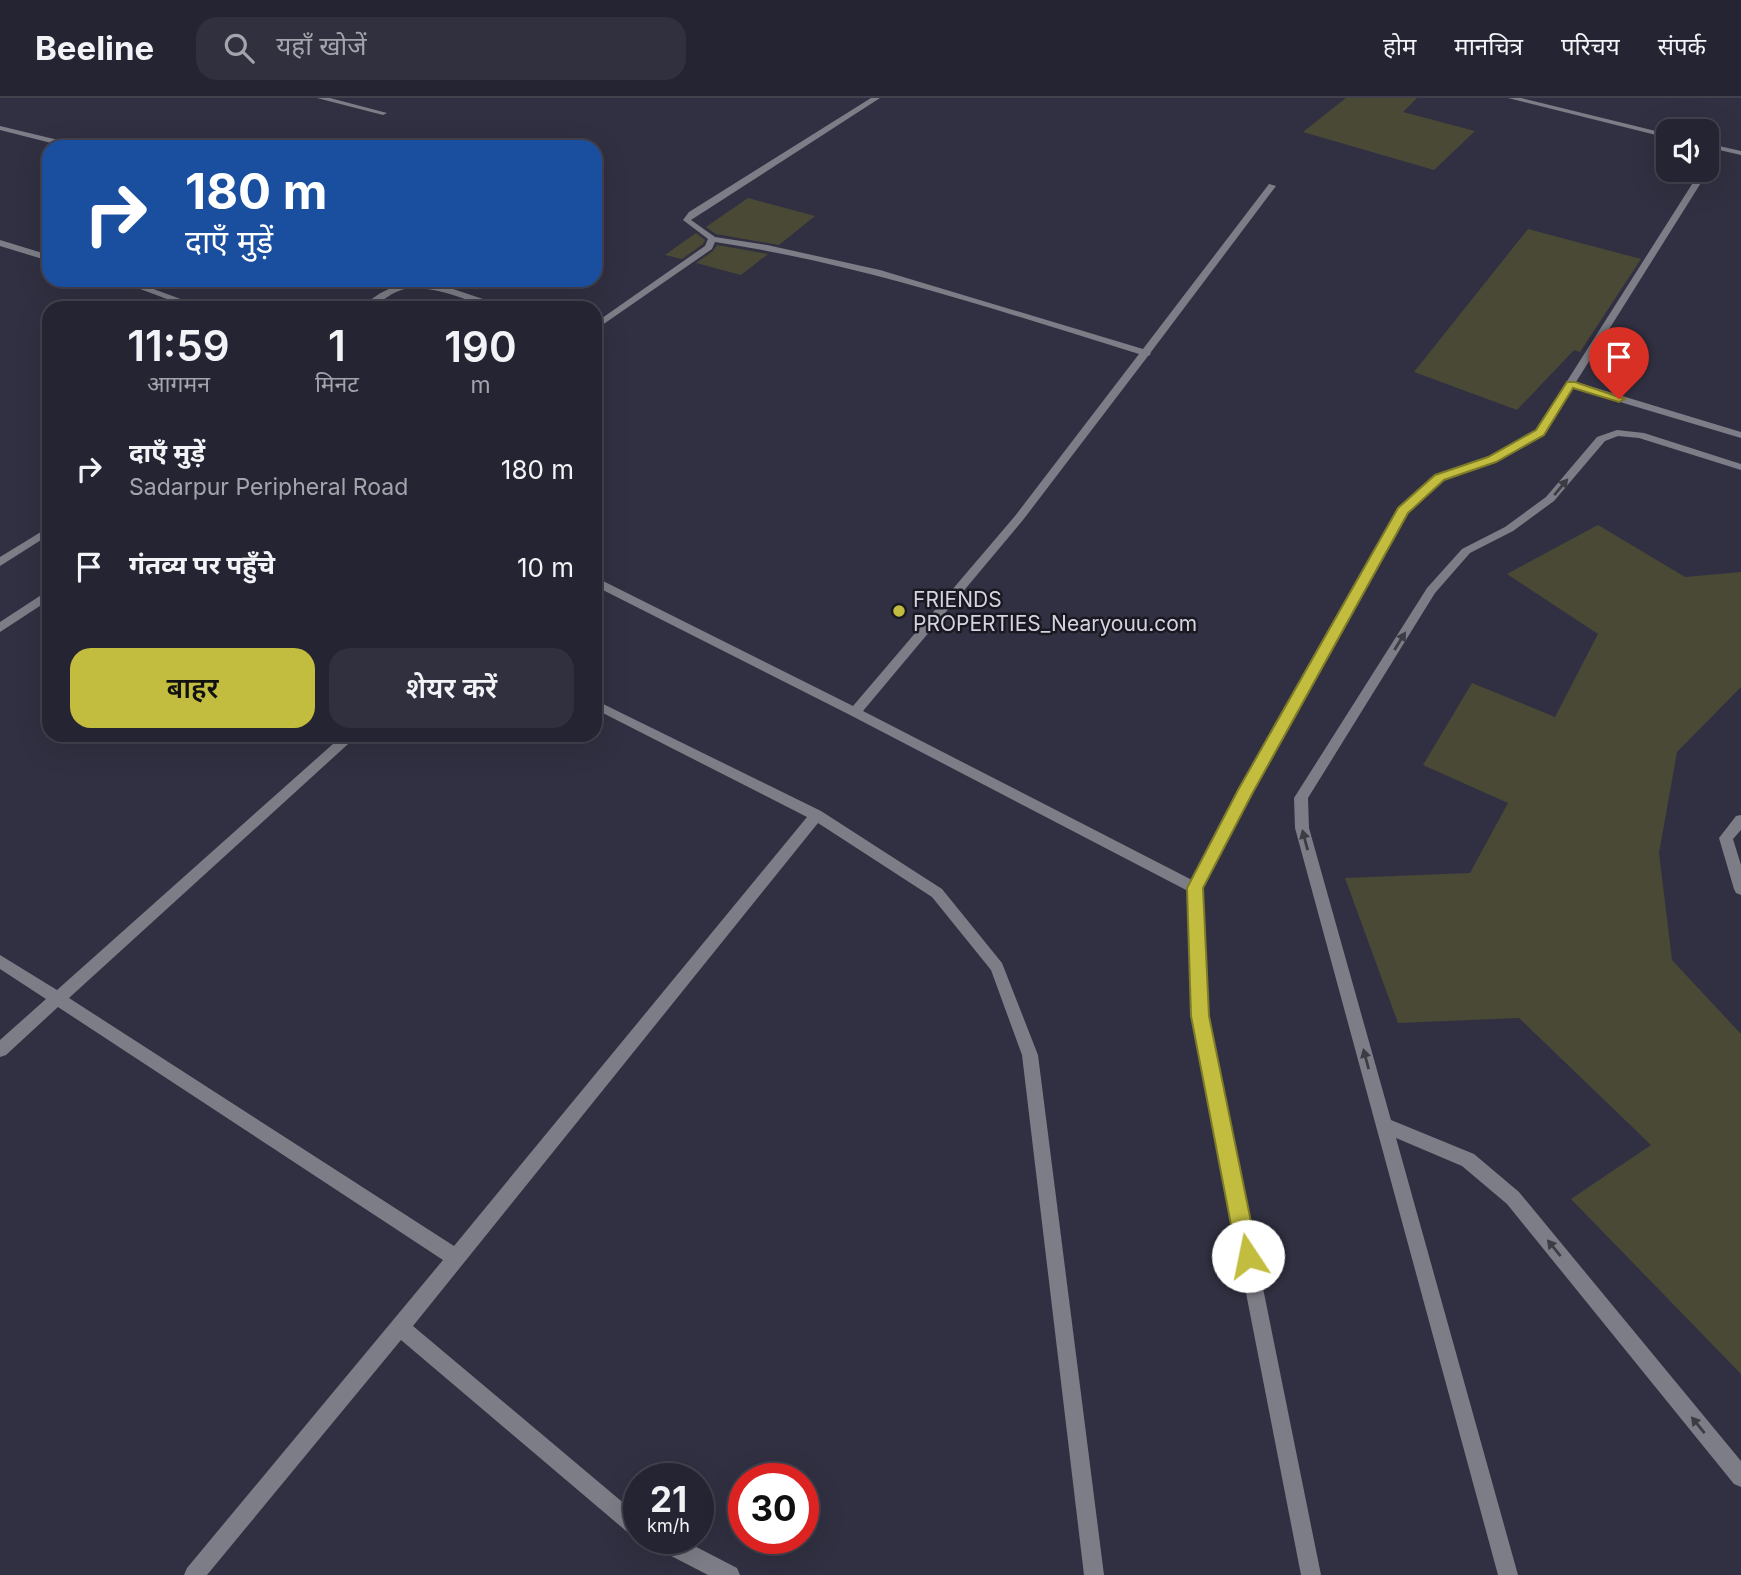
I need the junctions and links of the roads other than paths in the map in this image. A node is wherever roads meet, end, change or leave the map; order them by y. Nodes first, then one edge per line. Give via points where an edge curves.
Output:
1 (321, 98) edge
2 (876, 98) edge
3 (1512, 98) edge
4 (383, 113) dead end
5 (0, 128) edge
6 (1656, 133) edge
7 (48, 140) edge
8 (1719, 148) edge
9 (1741, 153) edge
10 (1698, 182) edge
11 (1272, 186) dead end
12 (712, 239) junction
13 (0, 243) edge
14 (42, 256) edge
15 (140, 287) edge
16 (399, 287) edge
17 (432, 287) edge
18 (180, 301) edge
19 (375, 301) edge
20 (481, 301) edge
21 (602, 322) edge
22 (1147, 353) junction
23 (1571, 384) junction
24 (1741, 435) edge
25 (1741, 467) edge
26 (42, 535) edge
27 (0, 562) edge
28 (602, 585) edge
29 (42, 599) edge
30 (0, 628) edge
31 (602, 708) edge
32 (855, 712) junction
33 (343, 742) edge
34 (816, 815) junction
35 (1741, 820) edge
36 (1195, 888) junction
37 (1741, 888) edge
38 (0, 961) edge
39 (58, 998) junction
40 (0, 1050) edge
41 (1384, 1125) junction
42 (456, 1258) junction
43 (400, 1327) junction
44 (1741, 1477) edge
45 (623, 1515) edge
46 (689, 1554) edge
47 (194, 1575) edge
48 (730, 1575) edge
49 (1094, 1575) edge
50 (1311, 1575) edge
51 (1508, 1575) edge

1 - 4 street
2 - 12 street via 692,214 687,220
3 - 6 street
5 - 7 street
8 - 9 street
10 - 23 street
11 - 22 street
12 - 21 street via 709,247
12 - 22 street via 835,263
13 - 14 street
15 - 18 street
16 - 19 street
17 - 20 street
22 - 32 street via 1019,518
23 - 24 street
23 - 36 street via 1540,432 1492,459 1440,477 1403,511
41 -> 25 street via 1302,828 1301,798 1431,591 1466,551 1509,529 1550,499 1601,439 1617,433 1640,435
26 - 27 street
28 - 32 street
29 - 30 street
31 - 34 street
32 - 36 street
33 - 39 street
34 - 42 street
34 - 49 street via 937,893 997,967 1031,1055
35 - 37 street via 1726,838
36 - 50 street via 1200,1016
38 - 39 street
39 - 40 street
39 - 42 street
44 -> 41 street via 1513,1198 1468,1160
41 - 51 street
42 - 43 street
43 - 45 street
43 - 47 street
46 - 48 street

